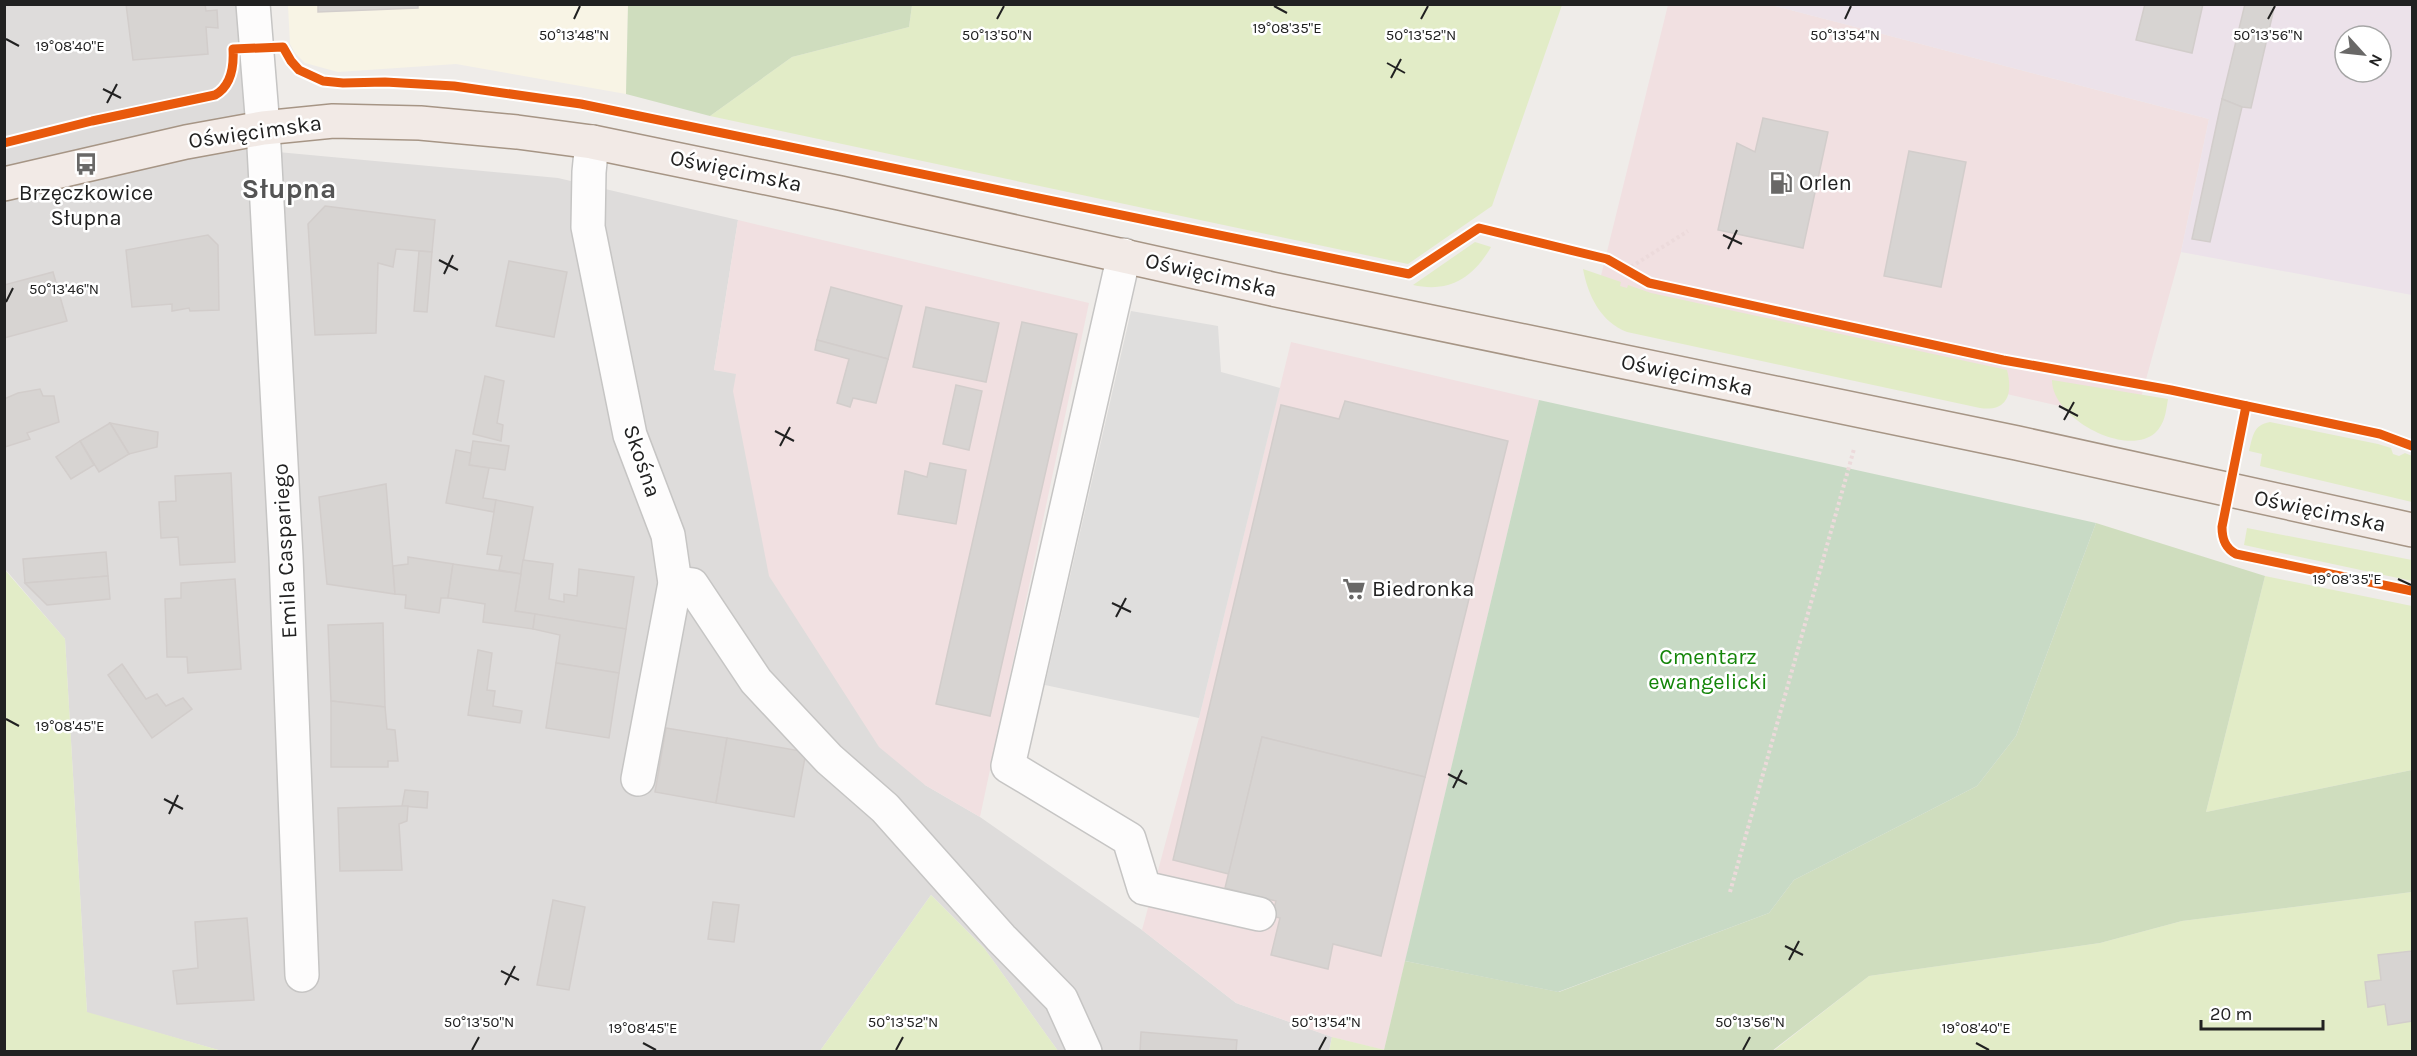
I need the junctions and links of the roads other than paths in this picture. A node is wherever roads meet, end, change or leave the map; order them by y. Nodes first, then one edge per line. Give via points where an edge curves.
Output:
1 (253, 4) edge
2 (263, 128) junction
3 (592, 142) junction
4 (4, 184) edge
5 (1124, 255) junction
6 (2412, 530) edge
7 (675, 583) junction
8 (638, 779) dead end
9 (1258, 914) dead end
10 (302, 975) dead end
11 (1085, 1052) edge

1 - 2 street, Emila Caspariego
2 - 3 main road, Oświęcimska via 333,121 420,123
2 - 4 main road, Oświęcimska
2 - 10 street, Emila Caspariego via 286,557
3 - 5 main road, Oświęcimska
3 - 7 street, Skośna via 588,227 630,435 668,535
5 - 6 main road, Oświęcimska
5 - 9 street via 1008,766 1129,839 1144,888
7 - 8 street, Skośna
7 - 11 street via 692,585 756,681 829,759 885,808 1061,999

